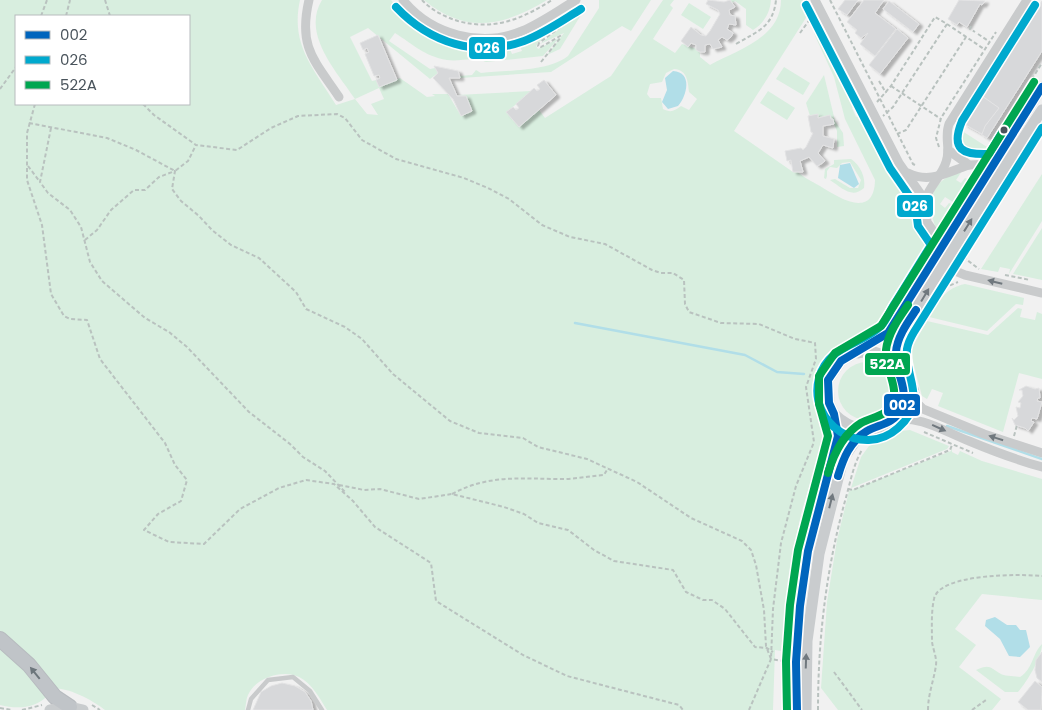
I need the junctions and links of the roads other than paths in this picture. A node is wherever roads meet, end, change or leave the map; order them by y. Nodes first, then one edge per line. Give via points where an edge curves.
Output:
1 (309, 0) edge
2 (403, 0) edge
3 (1027, 0) edge
4 (574, 1) edge
5 (817, 4) edge
6 (1042, 87) edge
7 (339, 97) dead end
8 (1042, 110) edge
9 (944, 149) junction
10 (995, 164) junction
11 (969, 165) junction
12 (904, 172) junction
13 (938, 177) junction
14 (925, 200) junction
15 (943, 245) junction
16 (942, 266) junction
17 (1042, 293) edge
18 (851, 355) junction
19 (900, 371) junction
20 (905, 391) junction
21 (834, 414) junction
22 (892, 420) junction
23 (868, 430) junction
24 (1042, 453) edge
25 (1042, 467) edge
26 (0, 639) edge
27 (49, 706) edge
28 (76, 708) edge
29 (248, 710) edge
30 (322, 710) edge
31 (797, 710) edge
32 (806, 710) edge

1 - 7 street via 304,21 308,49
2 - 4 street via 432,24 461,36 479,38 523,31
3 - 9 street via 993,48 950,124
5 - 12 street
6 - 10 main road
16 -> 8 main road
9 - 11 street
9 - 13 street via 947,161
10 - 11 street
10 - 15 main road
11 - 13 street
12 - 13 street via 918,178
12 - 14 street
13 - 14 street via 929,186
14 - 15 street via 927,222
15 - 18 main road via 888,333
17 -> 16 street via 959,274
19 -> 16 main road via 896,354 900,338
18 - 19 main road via 873,352 884,356
18 - 21 main road via 841,361 828,380 827,392
19 - 20 main road
20 - 22 main road via 901,410
24 -> 20 street via 923,409
21 - 23 main road via 855,429
21 - 31 main road via 838,436 808,551 800,606
22 - 23 main road via 881,428
22 -> 25 street via 924,421 954,440
32 -> 23 main road via 807,641 819,554 843,459 856,440
28 -> 26 highway via 55,697 29,665
27 - 28 main road
29 - 30 lane via 251,699 268,680 292,677 310,691

